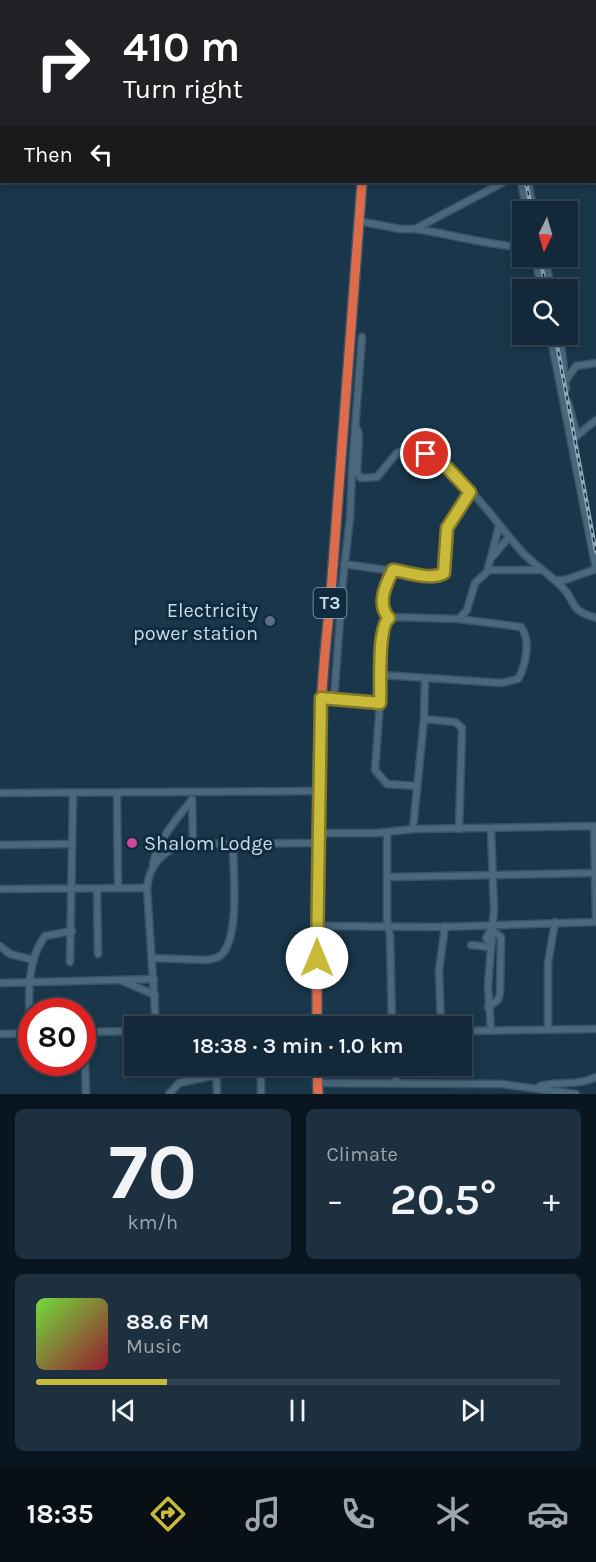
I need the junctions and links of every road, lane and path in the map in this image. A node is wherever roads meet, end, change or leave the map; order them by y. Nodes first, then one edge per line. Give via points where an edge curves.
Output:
1 (362, 183) edge
2 (502, 183) edge
3 (520, 183) edge
4 (528, 183) edge
5 (524, 201) edge
6 (532, 201) edge
7 (359, 221) junction
8 (415, 229) junction
9 (512, 246) edge
10 (362, 337) dead end
11 (553, 345) edge
12 (562, 345) edge
13 (596, 363) edge
14 (565, 382) junction
15 (596, 420) edge
16 (355, 425) junction
17 (574, 438) junction
18 (470, 492) junction
19 (500, 526) junction
20 (509, 537) junction
21 (493, 556) junction
22 (344, 564) junction
23 (596, 569) edge
24 (393, 570) junction
25 (488, 570) junction
26 (541, 570) junction
27 (554, 580) junction
28 (389, 618) junction
29 (596, 618) edge
30 (459, 619) junction
31 (382, 675) junction
32 (425, 679) junction
33 (321, 698) junction
34 (334, 699) junction
35 (380, 703) junction
36 (424, 719) junction
37 (417, 786) junction
38 (318, 791) junction
39 (191, 792) junction
40 (0, 793) edge
41 (117, 793) junction
42 (73, 794) junction
43 (192, 800) junction
44 (595, 827) edge
45 (491, 828) junction
46 (413, 829) junction
47 (459, 829) junction
48 (387, 832) junction
49 (317, 838) junction
50 (193, 843) junction
51 (72, 844) junction
52 (233, 844) junction
53 (0, 845) edge
54 (153, 864) junction
55 (594, 873) junction
56 (493, 875) junction
57 (388, 877) junction
58 (118, 888) junction
59 (147, 888) junction
60 (0, 889) edge
61 (97, 889) junction
62 (72, 890) junction
63 (555, 922) junction
64 (596, 922) edge
65 (317, 926) junction
66 (388, 926) junction
67 (445, 927) junction
68 (491, 927) junction
69 (72, 931) junction
70 (471, 945) dead end
71 (490, 945) junction
72 (0, 946) edge
73 (98, 954) dead end
74 (153, 958) junction
75 (34, 960) junction
76 (70, 962) dead end
77 (154, 979) junction
78 (119, 980) junction
79 (30, 982) junction
80 (0, 983) edge
81 (155, 995) junction
82 (30, 998) edge
83 (488, 1007) junction
84 (156, 1016) edge
85 (317, 1016) edge
86 (392, 1016) edge
87 (441, 1016) edge
88 (548, 1029) junction
89 (596, 1029) edge
90 (490, 1030) junction
91 (124, 1031) edge
92 (472, 1031) edge
93 (96, 1032) edge
94 (18, 1033) edge
95 (0, 1034) edge
96 (85, 1076) edge
97 (211, 1076) edge
98 (216, 1076) edge
99 (261, 1076) edge
100 (318, 1076) edge
101 (396, 1076) edge
102 (596, 1077) edge
103 (318, 1083) junction
104 (396, 1083) junction
105 (582, 1083) junction
106 (438, 1084) junction
107 (536, 1087) junction
108 (558, 1092) edge
109 (86, 1094) edge
110 (169, 1094) edge
111 (217, 1094) edge
112 (261, 1094) edge
113 (318, 1094) edge
114 (437, 1094) edge
115 (576, 1094) edge

1 - 7 highway, T3
2 - 8 street
3 - 5 street
4 - 6 street
7 - 8 street
7 - 33 highway, T3
8 - 9 street
10 - 16 street
11 - 17 street
12 - 14 street
13 - 14 street via 576,366
14 - 17 street
15 - 17 street
16 - 18 street via 359,434 357,473 361,478 377,477 397,453 409,448 437,459
16 - 22 street
17 - 23 street
18 - 19 street
18 - 24 street via 447,528 444,573 427,576
19 - 20 street
19 - 21 street
20 - 21 street
20 - 26 street
21 - 25 street
22 - 24 street
22 - 34 street
23 - 27 street
24 - 28 street via 382,602
25 - 26 street
25 - 30 street via 475,583 467,610
26 - 27 street
27 - 29 street via 577,611
28 - 30 street
28 - 31 street via 384,624 380,652
30 - 32 street via 521,627 526,645 518,679 502,683
31 - 32 street
31 - 35 street
32 - 36 street
33 - 34 street
33 - 38 highway, T3
34 - 35 street
35 - 37 street via 376,773 387,784
36 - 37 street
36 - 47 street via 455,722 462,728
37 - 46 street
38 - 39 street
38 - 49 highway, T3
39 - 41 street
39 - 43 street
40 - 42 street
41 - 42 street
41 - 58 street
42 - 51 street
43 - 50 street
43 - 54 street via 164,836
44 - 45 street
44 - 55 street
45 - 47 street
45 - 56 street
46 - 47 street
46 - 48 street
48 - 49 street
48 - 57 street
49 - 52 street
49 - 65 highway, T3
50 - 52 street
50 - 54 street via 175,847
51 - 53 street
51 - 62 street
52 - 74 street via 231,932 224,952 206,960
54 - 59 street
55 - 56 street
55 - 64 street
56 - 57 street
56 - 68 street
57 - 66 street
58 - 59 street
58 - 61 street
59 - 74 street
60 - 62 street
61 - 62 street
61 - 73 street
62 - 69 street
63 - 64 street
63 - 68 street
63 - 88 street via 548,974
65 - 66 street
65 - 85 highway, T3
66 - 67 street
66 - 86 street
67 - 68 street
67 - 87 street via 439,971
68 - 71 street
68 - 83 street via 501,941 500,993 498,1000
69 - 75 street via 45,936
69 - 76 street
70 - 71 street
71 - 83 street
72 - 75 street via 10,954
74 - 77 street
75 - 79 street
77 - 78 street
77 - 81 street
78 - 79 street
78 - 81 street
79 - 80 street
79 - 82 street
81 - 84 street
83 - 90 street
88 - 89 street
88 - 90 street
90 - 92 street
91 - 93 street
94 - 95 street
96 - 109 street
97 - 110 street via 179,1083
98 - 111 street
99 - 112 street
100 - 103 highway
101 - 104 street
102 - 105 street
103 - 104 street
103 - 113 highway
104 - 106 street
105 - 107 street via 564,1081
105 - 108 street
106 - 107 street
106 - 114 street
107 - 108 street
108 - 115 street

